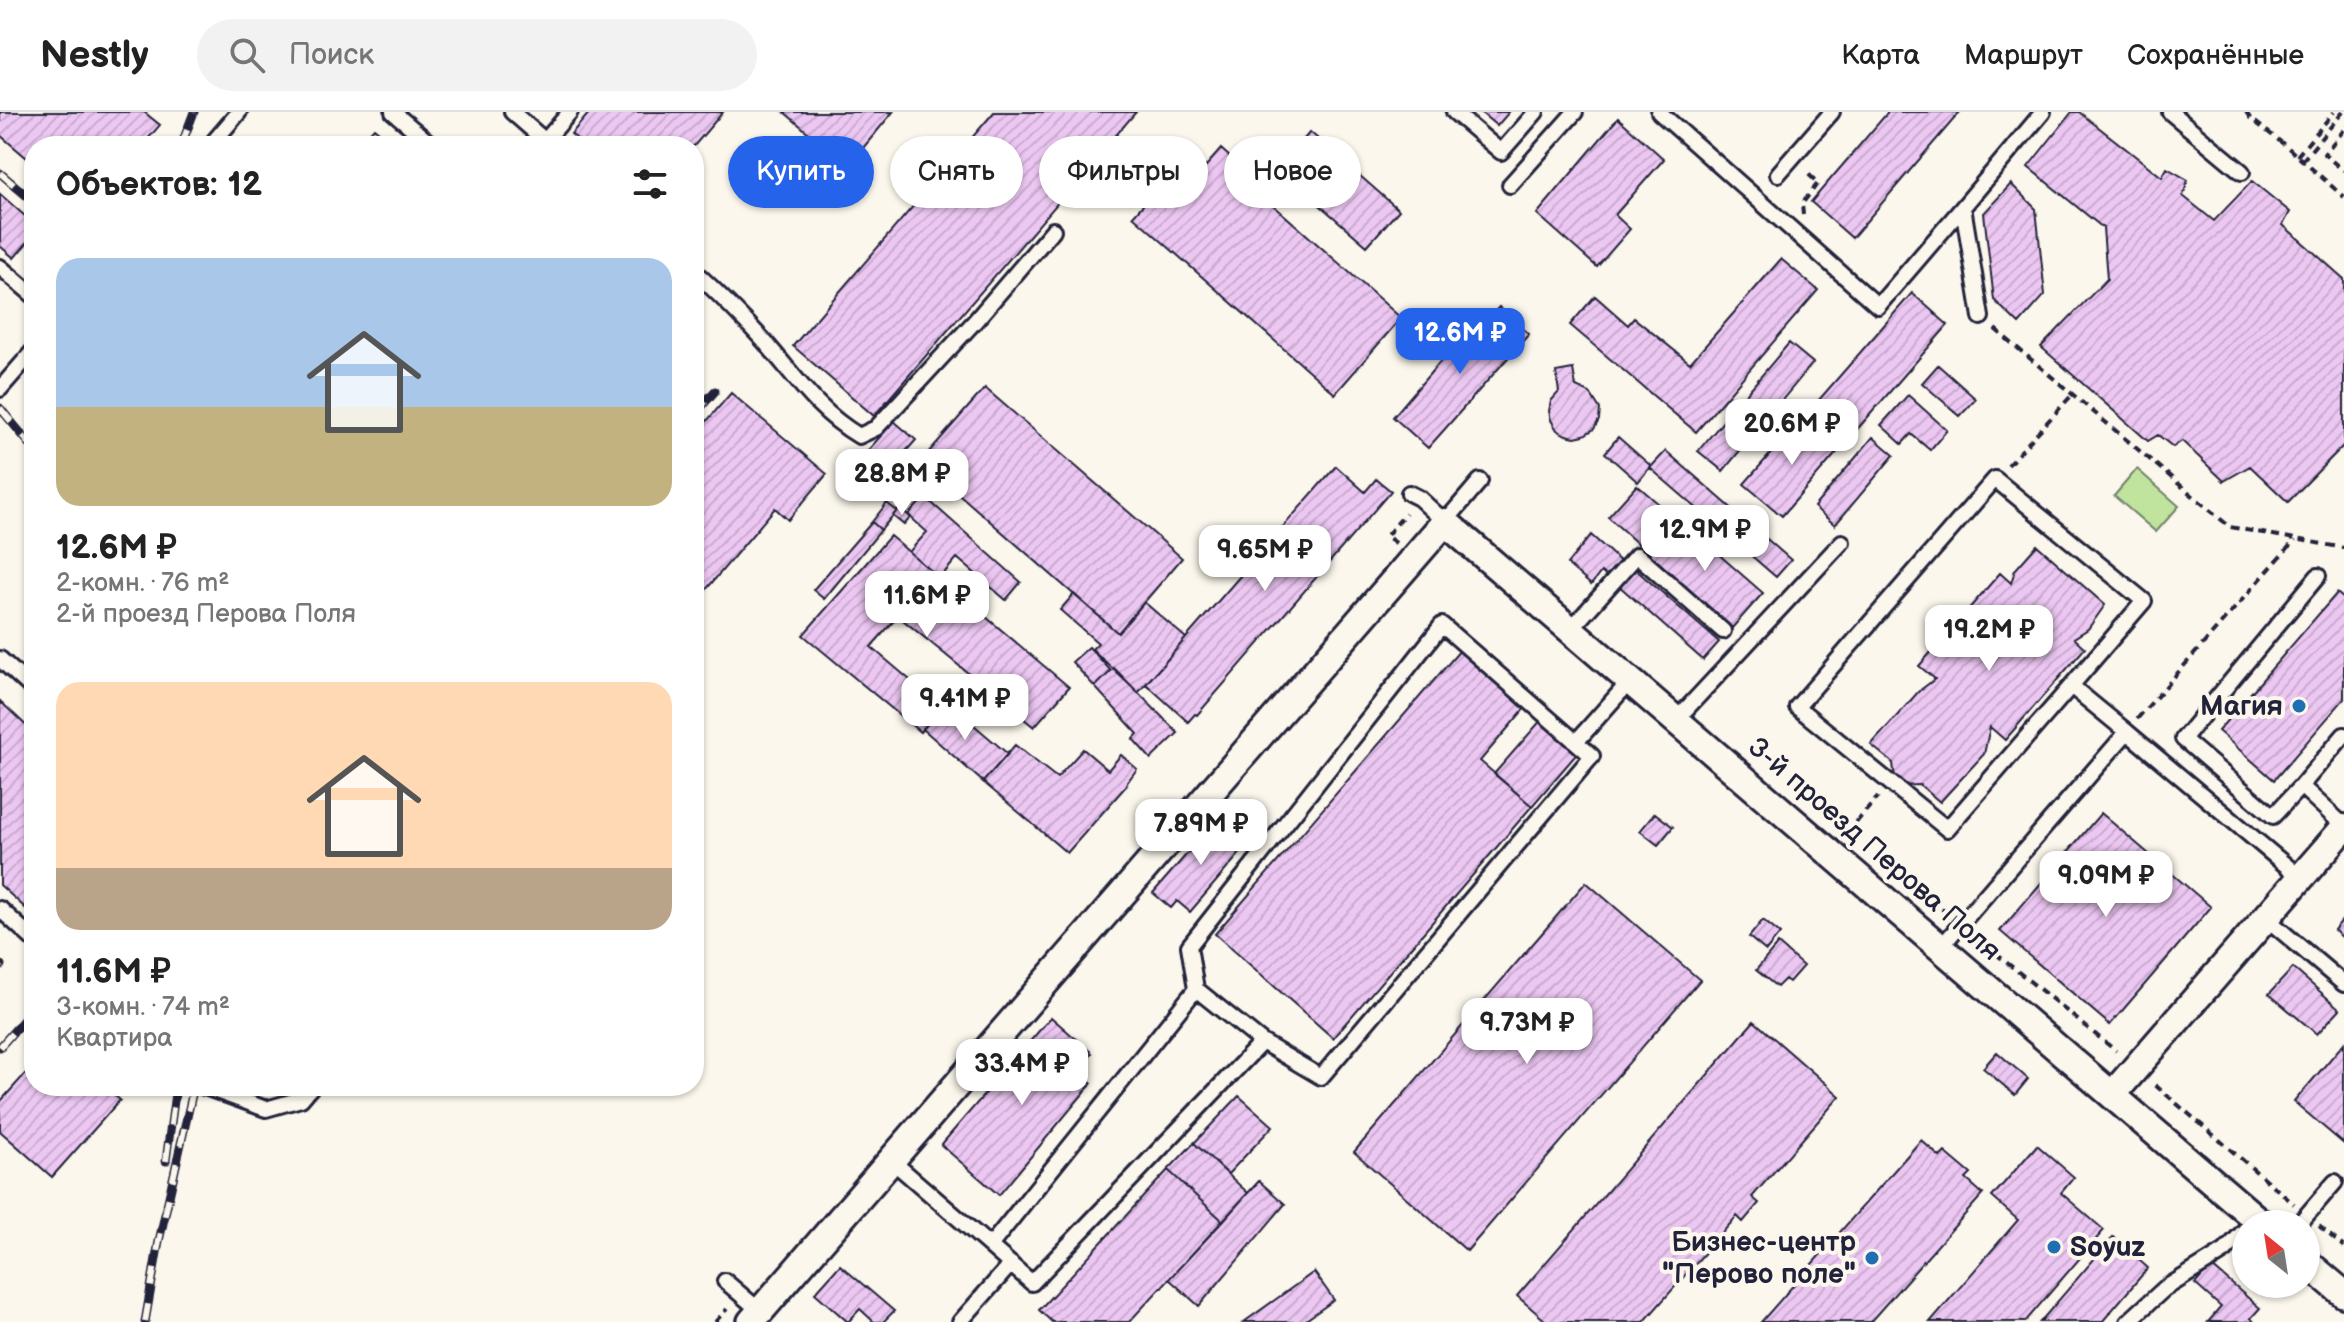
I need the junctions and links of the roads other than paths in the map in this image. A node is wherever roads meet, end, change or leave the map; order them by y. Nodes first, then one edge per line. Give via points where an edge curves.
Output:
1 (239, 112) edge
2 (393, 112) edge
3 (512, 112) edge
4 (570, 112) edge
5 (1454, 112) edge
6 (1536, 112) edge
7 (1575, 112) edge
8 (1659, 112) edge
9 (1832, 112) edge
10 (2043, 112) edge
11 (2170, 112) edge
12 (219, 136) edge
13 (421, 136) edge
14 (539, 136) edge
15 (554, 136) edge
16 (2242, 172) dead end
17 (1778, 174) dead end
18 (1510, 185) dead end
19 (1963, 207) junction
20 (1053, 230) dead end
21 (0, 267) edge
22 (704, 281) edge
23 (24, 287) edge
24 (1981, 317) road end
25 (24, 361) edge
26 (0, 389) edge
27 (1480, 481) dead end
28 (1409, 493) dead end
29 (1445, 522) junction
30 (1842, 542) dead end
31 (2318, 576) dead end
32 (1570, 630) junction
33 (1723, 631) dead end
34 (0, 659) edge
35 (24, 681) edge
36 (1630, 681) junction
37 (2071, 686) junction
38 (1676, 720) junction
39 (2131, 726) junction
40 (2344, 735) edge
41 (1576, 742) junction
42 (2301, 786) junction
43 (2344, 827) edge
44 (2301, 878) junction
45 (0, 909) edge
46 (2266, 918) junction
47 (24, 931) edge
48 (1940, 948) junction
49 (2344, 984) edge
50 (1196, 989) junction
51 (1262, 1042) junction
52 (2113, 1094) junction
53 (230, 1096) edge
54 (304, 1096) edge
55 (891, 1160) junction
56 (2335, 1182) dead end
57 (2239, 1210) edge
58 (2311, 1210) edge
59 (2232, 1244) edge
60 (990, 1246) junction
61 (1011, 1264) junction
62 (2320, 1274) edge
63 (725, 1281) dead end
64 (2344, 1294) edge
65 (761, 1318) edge
66 (960, 1322) edge
67 (2128, 1322) edge

1 - 12 lane
2 - 13 lane
3 - 14 lane
4 - 15 lane
5 - 6 lane via 1501,152
7 - 18 lane
8 - 19 lane via 1878,306
9 - 17 lane
10 - 19 lane via 2009,163
11 - 16 lane
19 - 24 lane
20 - 22 lane via 876,428 859,436 818,405
21 - 23 lane
25 - 26 lane
27 - 29 lane
28 - 29 lane
29 - 32 street, 3-й проезд Перова Поля
29 - 55 street
30 - 38 lane
31 - 42 lane via 2183,739 2273,816
32 - 33 lane via 1637,555
32 - 36 street, 3-й проезд Перова Поля
34 - 35 lane
36 - 38 street, 3-й проезд Перова Поля
36 - 41 lane
37 - 37 lane via 2144,601 1995,479 1797,707 1947,829
37 - 39 lane
38 - 48 street, 3-й проезд Перова Поля
39 - 44 lane
39 - 48 lane
40 - 42 lane
41 - 50 lane via 1442,625 1189,946
41 - 51 lane via 1592,756 1321,1077
42 - 43 lane
43 - 44 street
44 - 46 street
45 - 47 lane
46 - 49 lane
46 - 52 street
48 - 52 street, 3-й проезд Перова Поля
50 - 51 lane
50 - 60 lane
51 - 61 lane via 1032,1283
52 - 57 street, 3-й проезд Перова Поля
53 - 54 lane via 266,1109
55 - 60 lane
55 - 65 street
56 - 58 lane
59 - 67 lane via 2164,1289
60 - 61 lane
61 - 66 lane
62 - 64 street
63 - 65 lane

